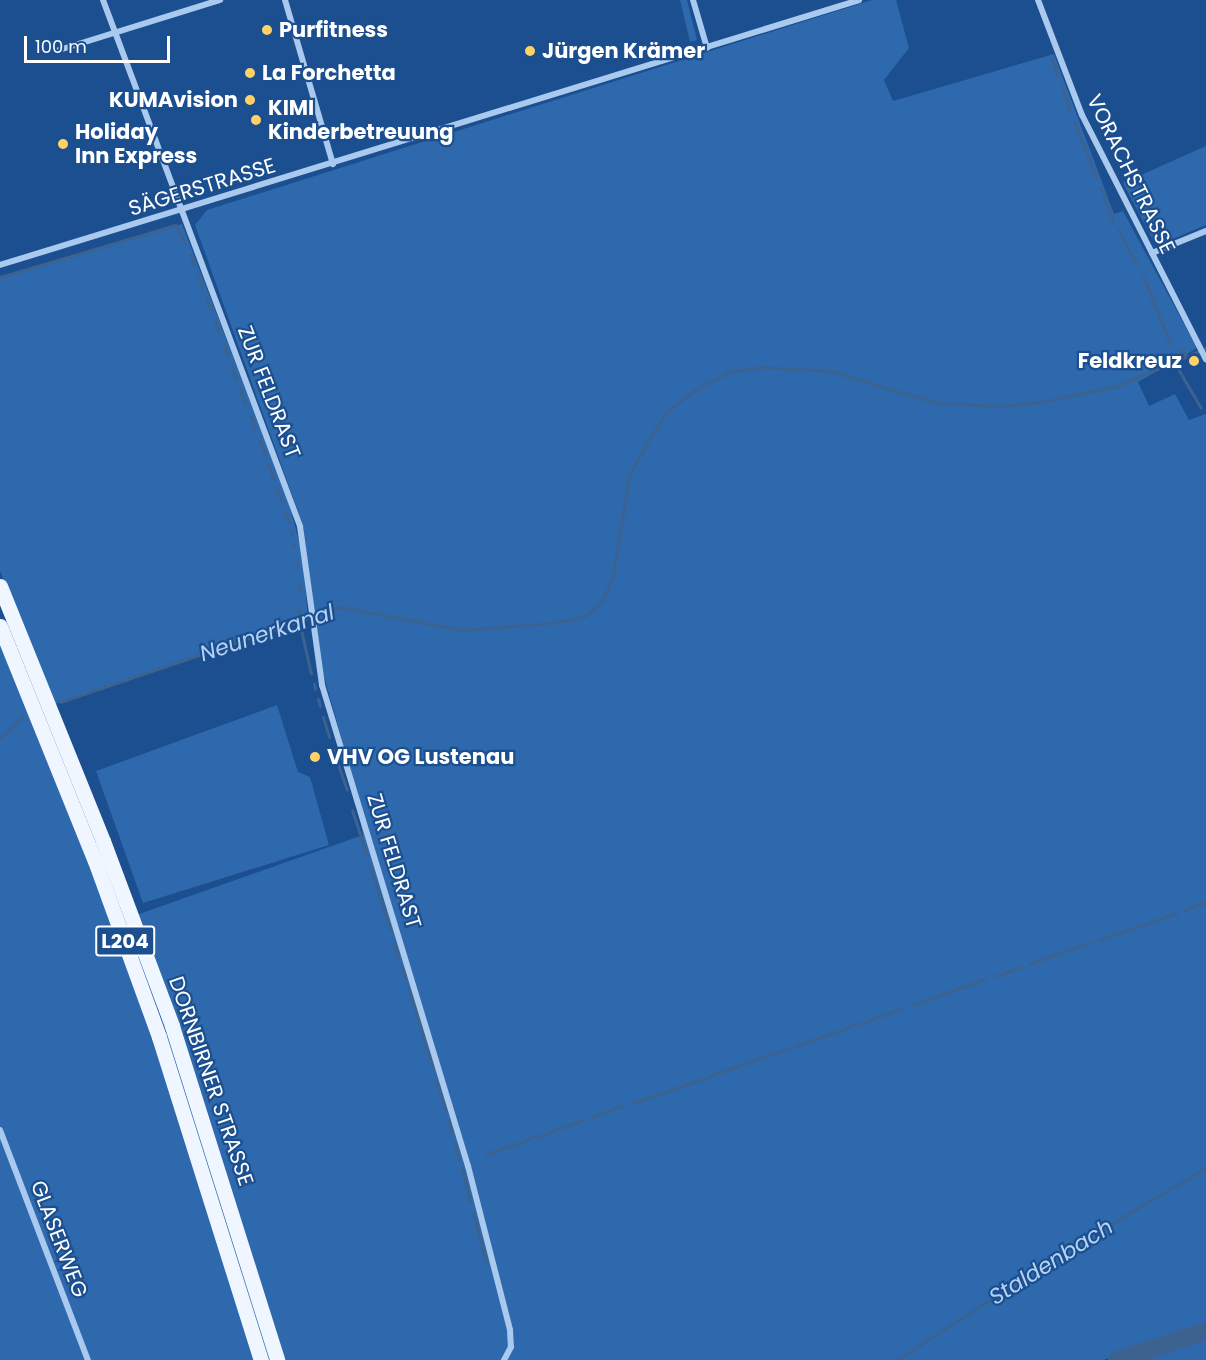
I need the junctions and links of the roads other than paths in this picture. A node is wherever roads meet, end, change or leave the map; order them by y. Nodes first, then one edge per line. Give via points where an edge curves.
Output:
1 (103, 0) edge
2 (220, 0) edge
3 (285, 0) edge
4 (693, 0) edge
5 (860, 0) edge
6 (1038, 0) edge
7 (116, 33) junction
8 (707, 48) junction
9 (56, 51) dead end
10 (333, 164) junction
11 (182, 210) junction
12 (1206, 231) edge
13 (1152, 253) junction
14 (0, 265) edge
15 (1206, 358) edge
16 (0, 586) edge
17 (0, 626) edge
18 (0, 1130) edge
19 (88, 1360) edge
20 (261, 1360) edge
21 (277, 1360) edge
22 (504, 1360) edge

1 - 7 street, ZUR FELDRAST
2 - 7 street
3 - 10 street
4 - 8 street
5 - 8 street, SÄGERSTRASSE
6 - 13 street, VORACHSTRASSE via 1082,115
7 - 9 street
7 - 11 street, ZUR FELDRAST
8 - 10 street, SÄGERSTRASSE
10 - 11 street, SÄGERSTRASSE
11 - 14 street, SÄGERSTRASSE
11 - 22 street, ZUR FELDRAST via 296,511 306,557 322,685 468,1166 510,1330 511,1347
12 - 13 street
13 - 15 street, VORACHSTRASSE
16 - 21 main road, DORNBIRNER STRASSE / L204 via 103,841 172,1026
17 - 20 main road, DORNBIRNER STRASSE / L204 via 95,861 152,1016
18 - 19 street, GLASERWEG

